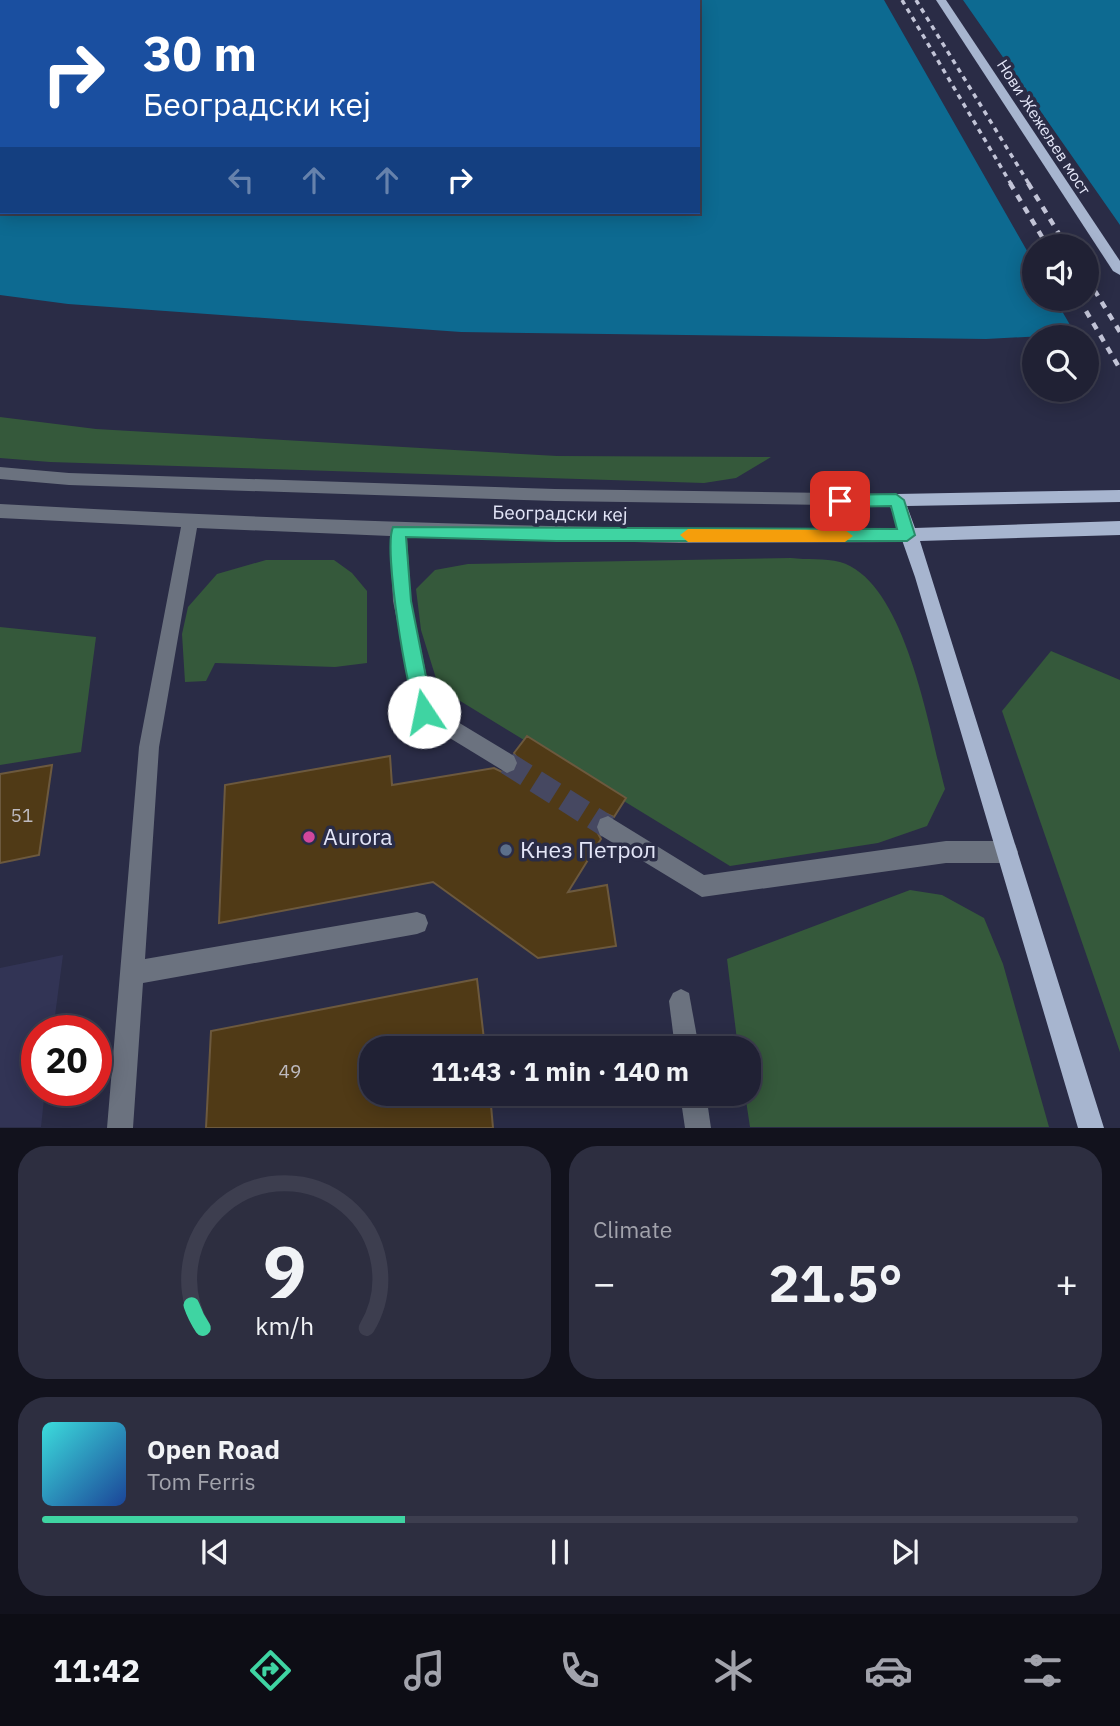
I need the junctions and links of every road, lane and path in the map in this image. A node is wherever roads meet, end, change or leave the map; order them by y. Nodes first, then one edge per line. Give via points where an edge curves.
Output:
1 (941, 0) edge
2 (1120, 271) edge
3 (0, 473) edge
4 (1120, 496) edge
5 (896, 500) junction
6 (0, 511) edge
7 (190, 522) junction
8 (1120, 528) edge
9 (398, 531) junction
10 (907, 535) junction
11 (507, 764) tunnel mouth
12 (608, 827) tunnel mouth
13 (1007, 852) junction
14 (417, 923) dead end
15 (131, 973) junction
16 (681, 1001) dead end
17 (685, 1036) edge
18 (695, 1106) edge
19 (120, 1128) edge
20 (698, 1128) edge
21 (1091, 1128) edge

1 - 2 main road, Нови Жежељев мост
3 - 5 street, Београдски кеј via 555,495
4 - 5 main road, Београдски кеј
5 - 10 main road
6 - 7 street, Београдски кеј
7 - 9 street, Београдски кеј
7 - 15 street via 149,747
8 - 10 main road, Београдски кеј
9 - 10 street, Београдски кеј
9 - 11 street via 401,591 424,712
10 - 13 main road via 924,577
12 - 13 street via 702,886 946,852
13 - 21 main road
14 - 15 street
15 - 19 street
16 - 17 street
18 - 20 street

